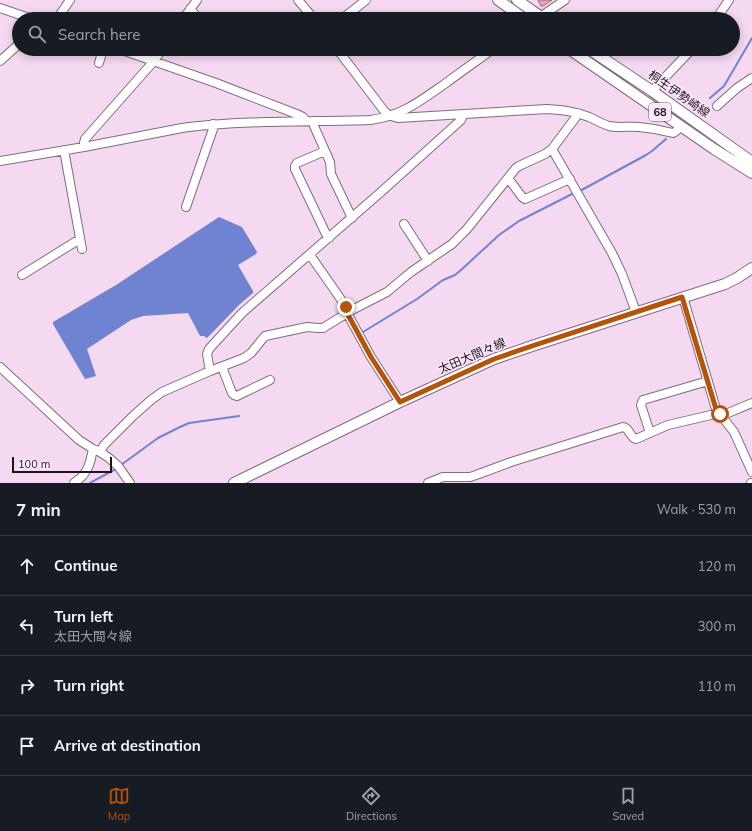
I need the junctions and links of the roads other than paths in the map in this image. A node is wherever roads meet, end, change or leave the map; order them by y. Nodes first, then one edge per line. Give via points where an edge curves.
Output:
1 (70, 0) edge
2 (196, 0) edge
3 (298, 0) edge
4 (366, 0) edge
5 (498, 0) edge
6 (517, 0) edge
7 (565, 0) edge
8 (729, 0) edge
9 (0, 8) edge
10 (190, 9) junction
11 (12, 12) edge
12 (62, 12) edge
13 (188, 12) edge
14 (193, 12) edge
15 (308, 12) edge
16 (351, 12) edge
17 (515, 12) edge
18 (533, 12) edge
19 (549, 12) edge
20 (721, 12) edge
21 (12, 50) edge
22 (102, 56) edge
23 (139, 56) edge
24 (157, 56) edge
25 (342, 56) edge
26 (484, 56) edge
27 (579, 56) edge
28 (600, 56) edge
29 (685, 56) edge
30 (0, 61) edge
31 (154, 61) junction
32 (100, 63) dead end
33 (752, 78) edge
34 (652, 91) junction
35 (717, 106) dead end
36 (577, 113) junction
37 (463, 114) junction
38 (391, 116) junction
39 (310, 121) junction
40 (213, 124) junction
41 (682, 126) junction
42 (84, 147) junction
43 (552, 149) junction
44 (64, 150) junction
45 (325, 151) junction
46 (0, 161) edge
47 (752, 162) edge
48 (752, 173) edge
49 (508, 178) junction
50 (570, 179) junction
51 (186, 207) dead end
52 (352, 218) junction
53 (404, 224) dead end
54 (329, 238) junction
55 (310, 255) junction
56 (428, 261) junction
57 (752, 268) edge
58 (22, 275) dead end
59 (682, 297) junction
60 (348, 312) junction
61 (636, 312) junction
62 (0, 367) edge
63 (222, 367) junction
64 (210, 371) junction
65 (270, 380) dead end
66 (708, 381) junction
67 (400, 402) junction
68 (752, 403) edge
69 (720, 414) junction
70 (650, 433) junction
71 (96, 451) junction
72 (752, 472) edge
73 (457, 480) edge
74 (74, 483) edge
75 (130, 483) edge
76 (234, 483) edge
77 (428, 483) edge

1 - 12 street
2 - 10 street
3 - 15 street
4 - 16 street
5 - 17 main road
6 - 18 main road
7 - 19 street
8 - 20 street
9 - 11 street
10 - 13 street
10 - 14 street
21 - 30 street
22 - 32 street
23 - 31 street
24 - 31 street
25 - 38 street
26 - 38 street via 416,104
27 - 41 main road, 桐生伊勢崎線 / 68
28 - 34 main road, 桐生伊勢崎線 / 68
29 - 34 street
31 - 39 street
31 - 42 street via 85,139
33 - 35 street
34 - 47 main road, 桐生伊勢崎線 / 68
36 - 37 street via 547,109
36 - 41 street via 617,127 653,128 673,133
36 - 43 street
37 - 38 street via 401,119
37 - 52 street via 461,120
38 - 39 street via 370,120
39 - 40 street
39 - 45 street
40 - 42 street
40 - 51 street
41 - 48 main road, 桐生伊勢崎線 / 68
42 - 44 street
43 - 49 street via 519,166
43 - 50 street
44 - 46 street
44 - 58 street via 81,245 75,242
45 - 52 street via 330,162 331,174
45 - 54 street via 297,163 295,169
49 - 50 street via 525,199
49 - 56 street via 460,236
50 - 61 street via 612,253
52 - 54 street
53 - 56 street
54 - 55 street
55 - 60 street
55 - 64 street via 242,313 213,343 207,354
56 - 60 street via 387,292
57 - 59 main road, 太田大間々線 via 725,284
59 - 61 main road, 太田大間々線
59 - 66 street
60 - 63 street via 323,328 307,327 265,336 244,358
60 - 67 street via 371,357
61 - 67 main road, 太田大間々線 via 494,359
62 - 71 street via 79,440
63 - 64 street
63 - 65 street via 232,393 237,396
64 - 71 street via 168,389 151,400
66 - 69 street via 716,409
66 - 70 street via 643,400 641,405
67 - 76 main road, 太田大間々線
68 - 69 street
69 - 70 street via 668,426
69 - 72 street via 734,432
70 - 73 street via 636,439 632,437 628,428 623,426
71 - 74 street via 84,474
71 - 75 street via 118,466
73 - 77 street via 443,477

